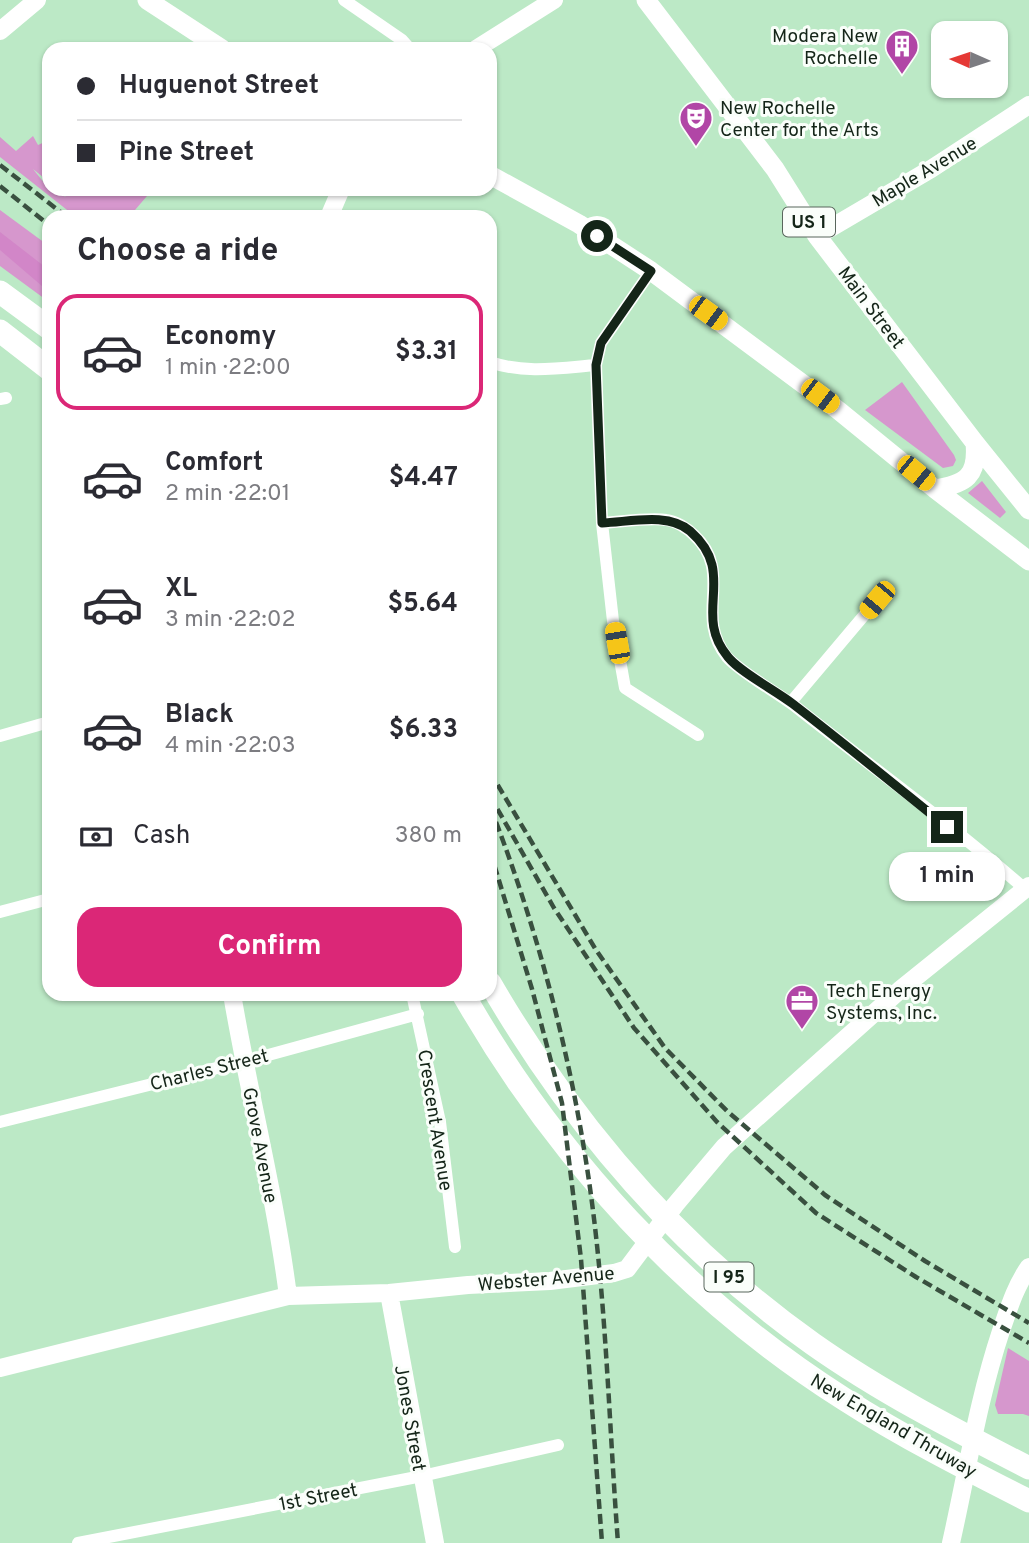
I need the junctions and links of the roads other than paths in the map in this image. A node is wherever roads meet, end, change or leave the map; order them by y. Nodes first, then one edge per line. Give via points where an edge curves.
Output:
1 (37, 0) edge
2 (148, 0) edge
3 (344, 0) edge
4 (554, 0) edge
5 (646, 0) edge
6 (0, 31) edge
7 (211, 42) edge
8 (403, 42) edge
9 (487, 42) edge
10 (1029, 105) edge
11 (497, 179) edge
12 (817, 236) junction
13 (651, 271) junction
14 (0, 292) edge
15 (42, 323) edge
16 (0, 331) edge
17 (42, 364) edge
18 (497, 364) edge
19 (596, 365) junction
20 (975, 443) junction
21 (935, 489) junction
22 (1029, 510) edge
23 (602, 523) junction
24 (1029, 561) edge
25 (877, 600) dead end
26 (790, 702) junction
27 (42, 724) edge
28 (698, 735) dead end
29 (0, 736) edge
30 (1027, 887) edge
31 (42, 901) edge
32 (0, 912) edge
33 (497, 995) edge
34 (233, 1001) edge
35 (414, 1001) edge
36 (467, 1001) edge
37 (418, 1014) junction
38 (243, 1061) junction
39 (0, 1122) edge
40 (454, 1247) dead end
41 (1029, 1267) edge
42 (389, 1293) junction
43 (288, 1296) junction
44 (0, 1368) edge
45 (558, 1445) dead end
46 (1029, 1468) edge
47 (422, 1476) junction
48 (1029, 1501) edge
49 (78, 1543) edge
50 (435, 1543) edge
51 (951, 1543) edge

1 - 6 street
2 - 7 main road
3 - 8 street
4 - 9 street
5 - 12 main road, Main Street / US 1 via 775,169
10 - 12 street, Maple Avenue
11 - 13 main road
12 - 20 main road, Main Street / US 1
13 - 19 street via 601,343
13 - 21 main road via 838,410
14 - 15 highway
16 - 17 highway
18 - 19 street via 535,370
19 - 23 street
20 - 21 main road via 970,475 960,484
20 - 22 main road, Main Street / US 1
21 - 24 main road
23 - 26 street via 666,519 687,528 703,543 715,576 712,609 718,643 729,660
23 - 28 street via 625,688
25 - 26 street
26 - 30 street
27 - 29 street
30 - 42 street, Webster Avenue via 901,989 724,1147 627,1269 550,1281
31 - 32 street
33 - 46 highway, New England Thruway / I 95 via 593,1136 648,1200 726,1275 857,1373
34 - 38 street, Grove Avenue
35 - 37 street, Crescent Avenue
36 - 48 highway, New England Thruway / I 95 via 517,1082 564,1146 665,1257 735,1320 867,1413
37 - 38 street, Charles Street
37 - 40 street, Crescent Avenue via 440,1122
38 - 39 street, Charles Street
38 - 43 street, Grove Avenue via 259,1124
41 - 51 street via 1017,1284 996,1346
42 - 43 street, Webster Avenue
42 - 47 street, Jones Street
43 - 44 street, Webster Avenue
45 - 47 street, 1st Street
47 - 49 street, 1st Street
47 - 50 street, Jones Street

